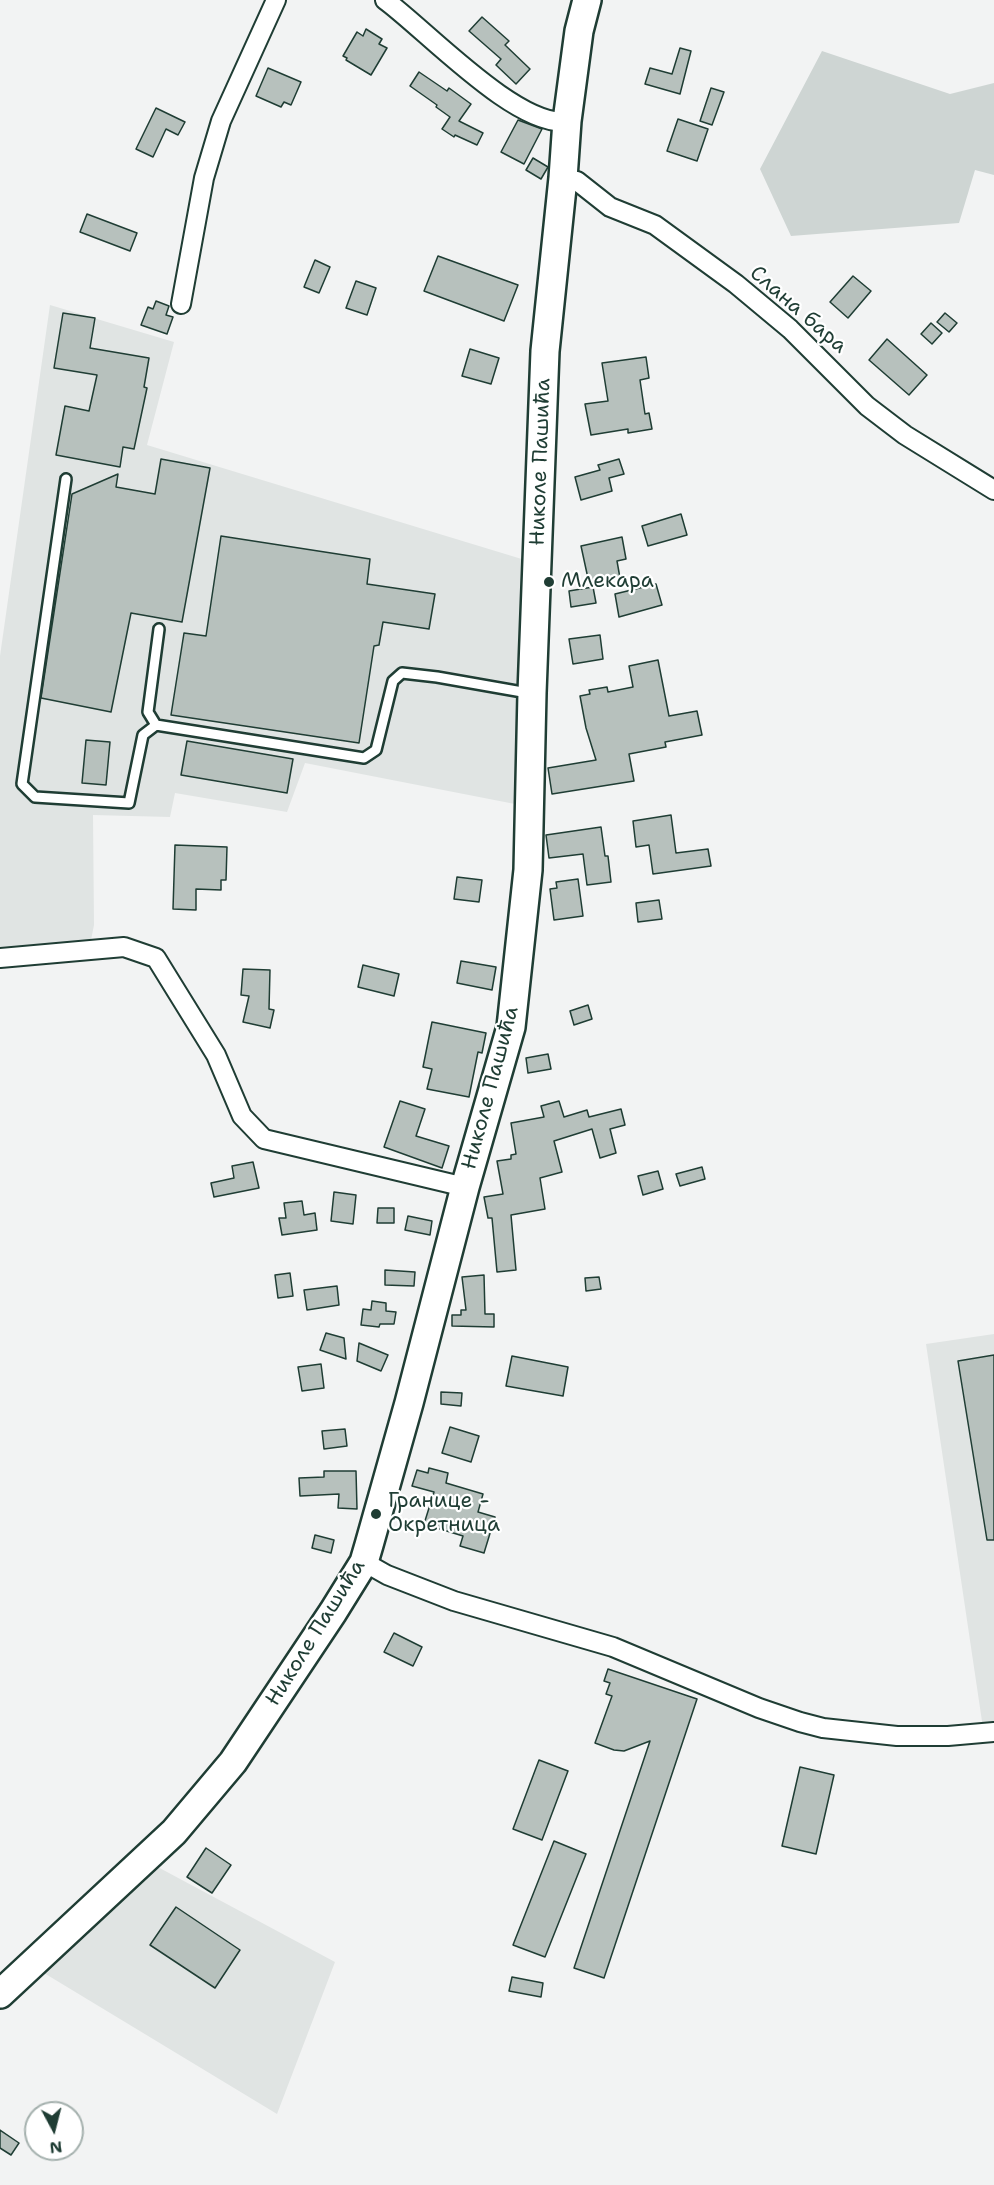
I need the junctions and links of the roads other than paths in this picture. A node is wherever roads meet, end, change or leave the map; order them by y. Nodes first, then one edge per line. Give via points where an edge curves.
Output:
1 (276, 0) edge
2 (385, 0) edge
3 (587, 0) edge
4 (567, 121) junction
5 (563, 178) junction
6 (181, 304) dead end
7 (66, 479) dead end
8 (994, 490) edge
9 (159, 629) dead end
10 (532, 693) junction
11 (156, 725) junction
12 (0, 958) edge
13 (465, 1187) junction
14 (363, 1562) junction
15 (994, 1732) edge
16 (0, 1994) edge

1 - 6 street via 221,122 204,178
2 - 4 street via 501,95 542,119
3 - 4 street, Николе Пашића
4 - 5 street, Николе Пашића
5 - 8 street, Слана бара via 577,181 610,207 655,225 790,328 867,406 904,435
5 - 10 street, Николе Пашића via 545,351
7 - 11 lane via 22,784 35,797 129,803 143,735
9 - 11 lane via 148,712
10 - 11 lane via 402,673 393,681 376,750 364,758
10 - 13 street, Николе Пашића via 528,870 511,1027
12 - 13 street via 124,947 156,958 216,1055 243,1116 264,1139
13 - 14 street, Николе Пашића via 410,1403
14 - 15 street via 454,1601 613,1647 800,1722 897,1736
14 - 16 street, Николе Пашића via 233,1762 174,1832

